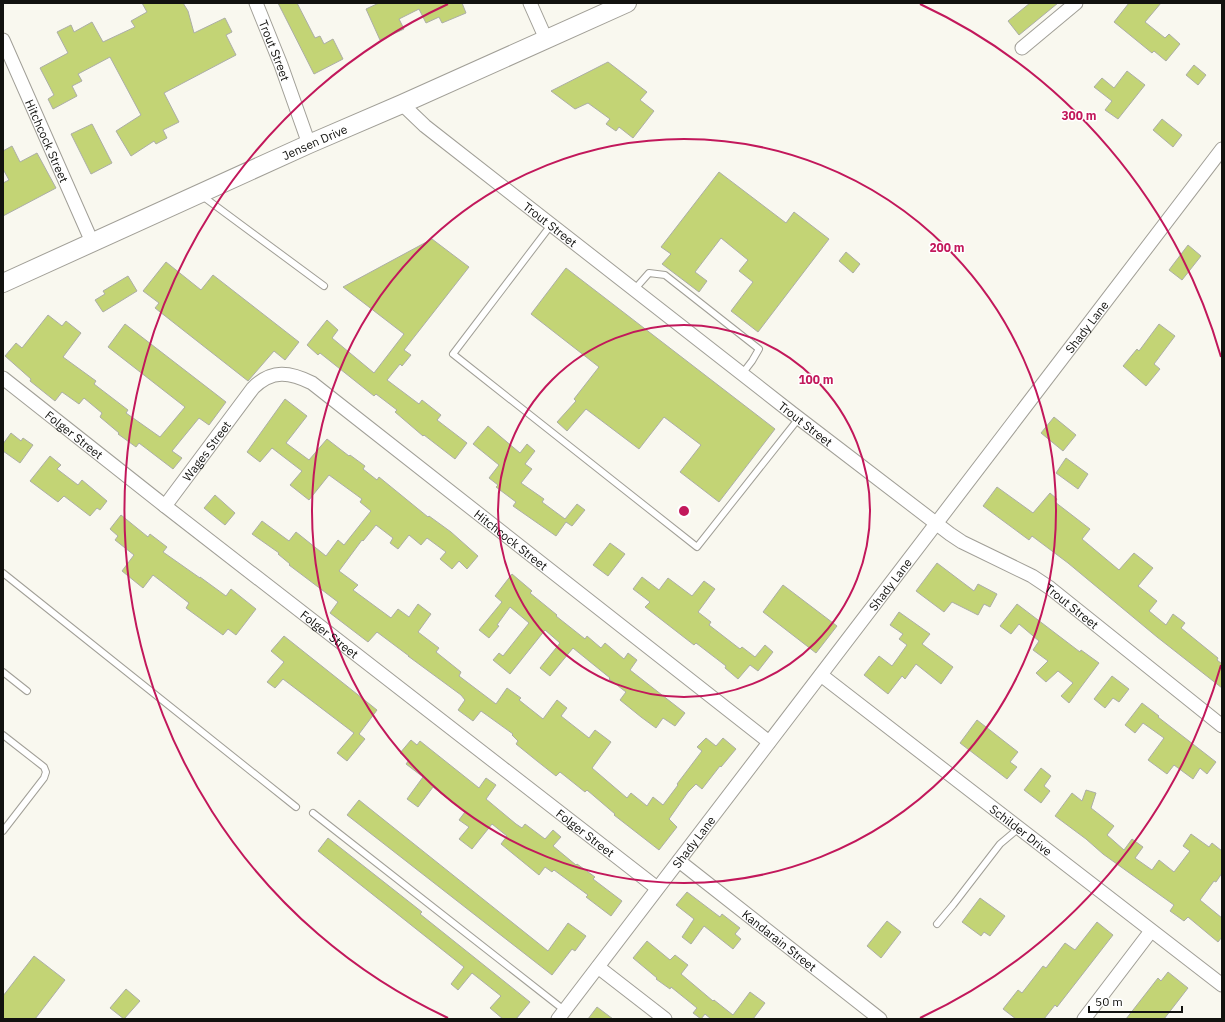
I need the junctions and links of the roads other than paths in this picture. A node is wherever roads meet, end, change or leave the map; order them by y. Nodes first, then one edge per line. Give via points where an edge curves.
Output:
1 (256, 3) edge
2 (530, 3) edge
3 (627, 3) edge
4 (1076, 3) edge
5 (546, 39) junction
6 (3, 40) edge
7 (1022, 48) dead end
8 (402, 104) junction
9 (309, 144) junction
10 (1222, 149) edge
11 (200, 194) junction
12 (551, 225) junction
13 (92, 242) junction
14 (3, 283) edge
15 (324, 286) dead end
16 (634, 290) junction
17 (742, 374) junction
18 (3, 378) edge
19 (248, 395) joint
20 (799, 418) junction
21 (165, 506) junction
22 (936, 523) junction
23 (3, 573) edge
24 (3, 672) edge
25 (821, 675) junction
26 (27, 691) dead end
27 (1222, 726) edge
28 (3, 735) edge
29 (769, 742) junction
30 (296, 807) dead end
31 (313, 813) dead end
32 (1019, 828) junction
33 (3, 831) edge
34 (679, 861) junction
35 (657, 888) junction
36 (936, 924) dead end
37 (1151, 931) junction
38 (598, 967) junction
39 (1222, 985) edge
40 (561, 1015) edge
41 (666, 1019) edge
42 (880, 1019) edge
43 (1084, 1019) edge

1 - 9 street, Trout Street
2 - 5 street
3 - 5 main road, Jensen Drive
4 - 7 street
5 - 8 main road, Jensen Drive
6 - 13 street, Hitchcock Street
8 - 9 main road, Jensen Drive
8 - 12 street, Trout Street via 425,126
9 - 11 main road, Jensen Drive
10 - 22 street, Shady Lane
11 - 13 main road, Jensen Drive
11 - 15 lane
12 - 16 street, Trout Street
12 - 20 lane via 452,354 697,547
13 - 14 main road, Jensen Drive
16 - 17 street, Trout Street
16 - 17 lane via 649,272 665,275 759,349
17 - 20 street, Trout Street
18 - 21 street, Folger Street
19 - 21 street, Wages Street
19 - 29 street, Hitchcock Street via 261,380 279,374 300,377 312,383
20 - 22 street, Trout Street
21 - 35 street, Folger Street
22 - 25 street, Shady Lane
22 - 27 street, Trout Street via 962,542 1032,576 1050,588
23 - 30 lane
24 - 26 lane
25 - 29 street, Shady Lane
25 - 32 street, Schilder Drive
28 - 33 lane via 44,767 46,772
29 - 34 street, Shady Lane
31 - 40 lane
32 - 36 lane via 1000,844
32 - 37 street, Schilder Drive
34 - 35 street, Shady Lane
34 - 42 street, Kandarain Street
35 - 38 street, Shady Lane
37 - 39 street, Schilder Drive
37 - 43 street
38 - 40 street, Shady Lane
38 - 41 street

